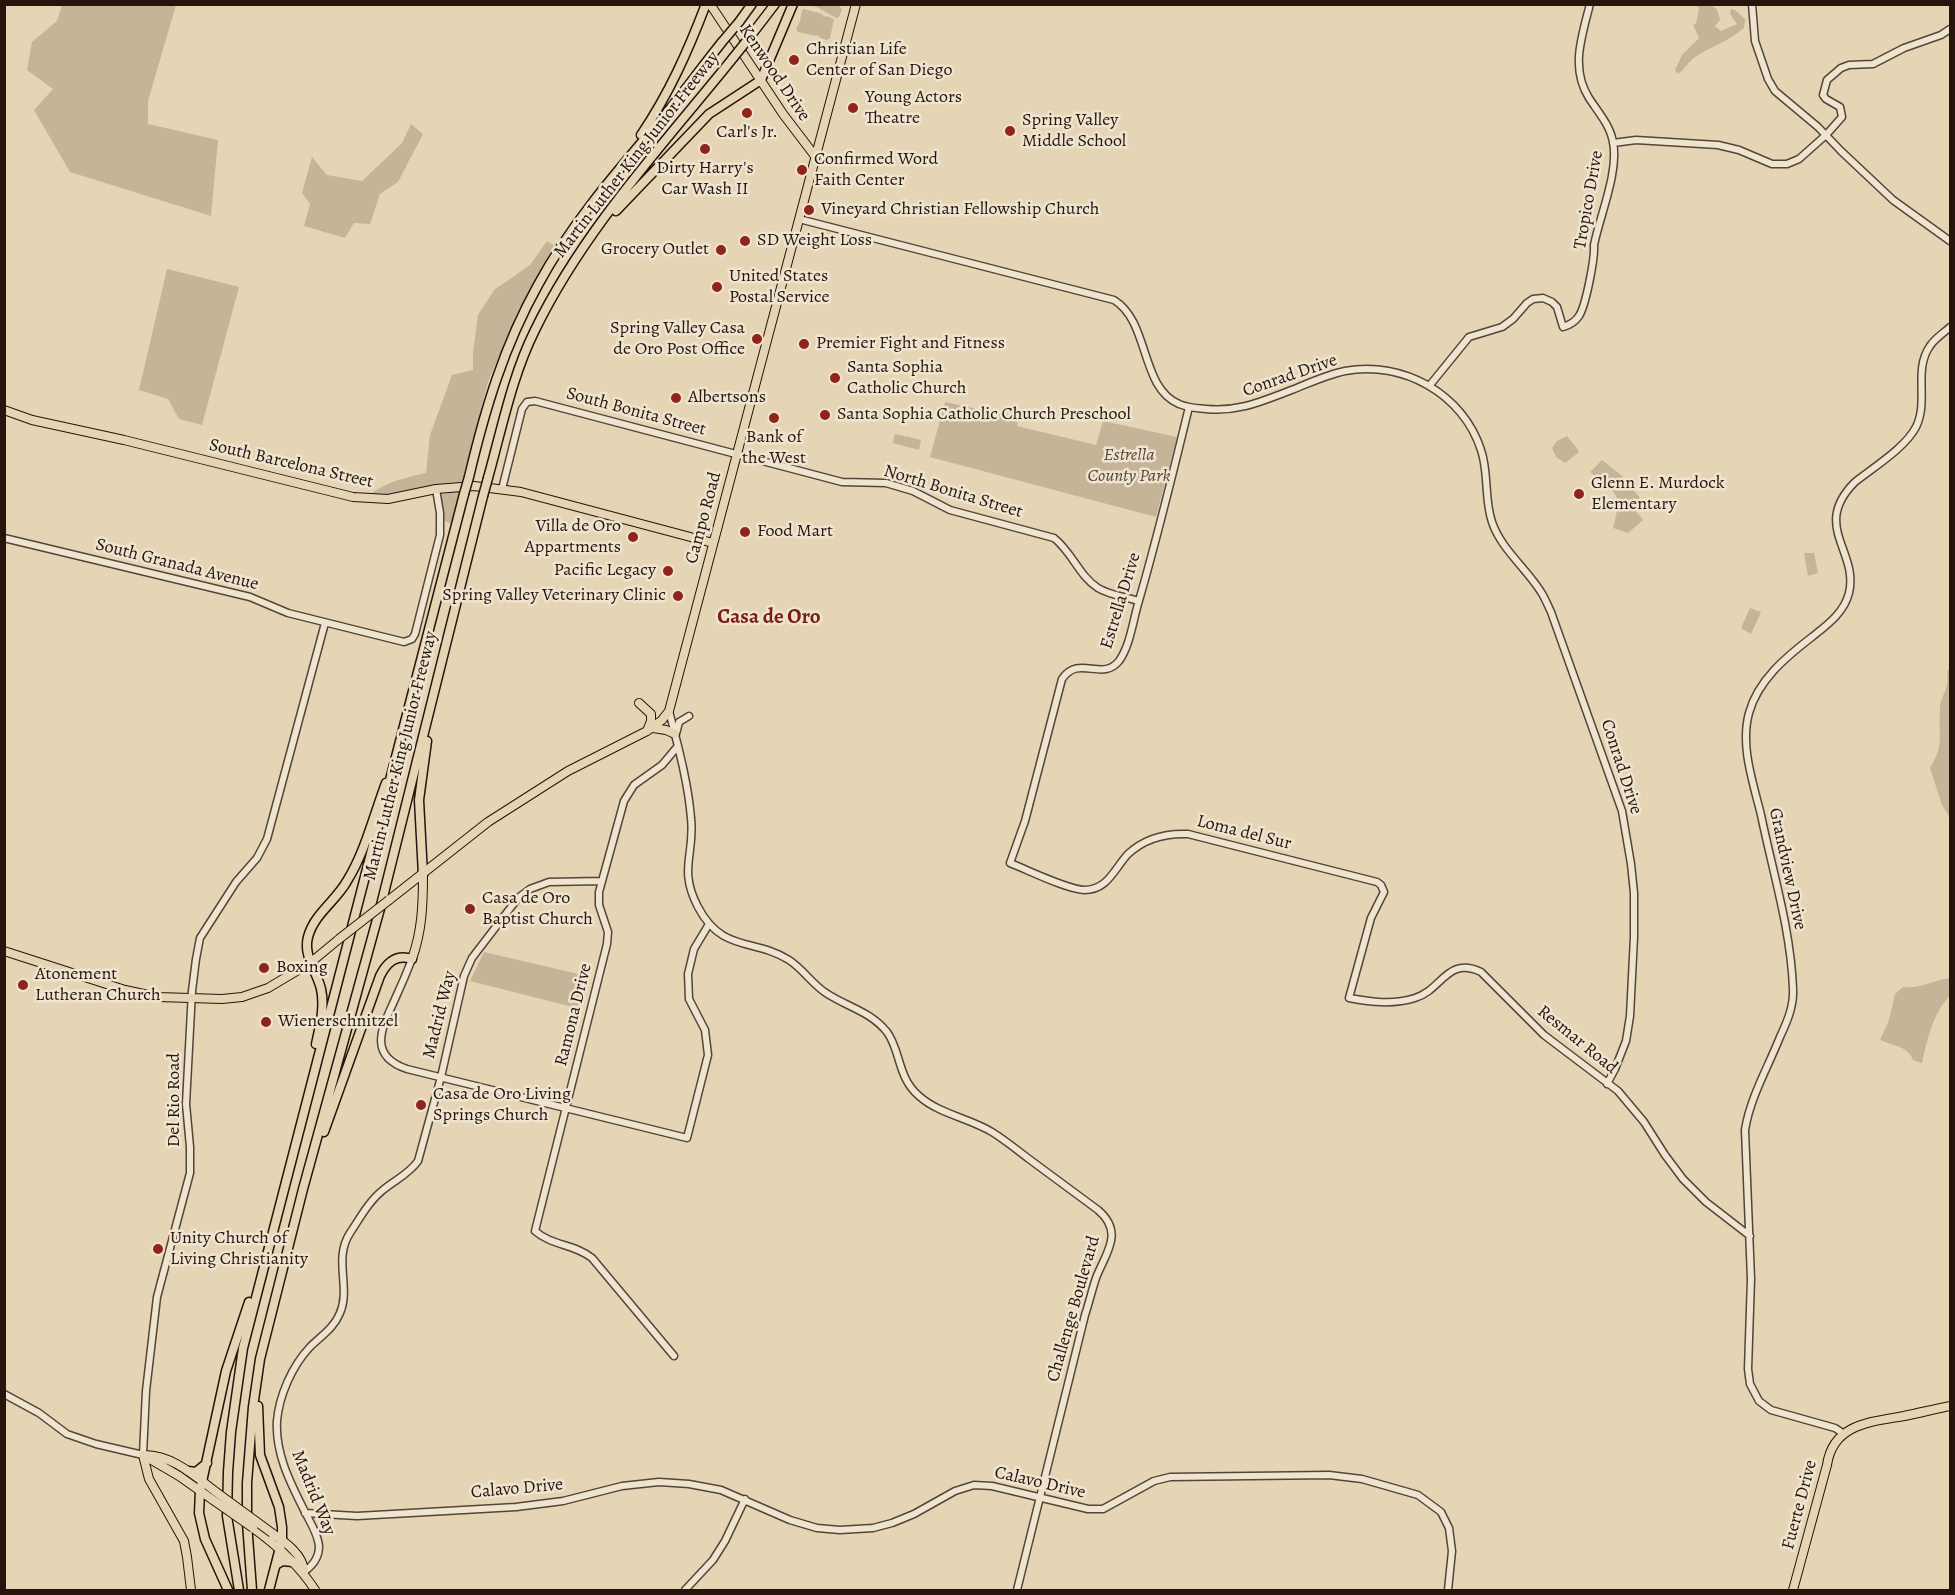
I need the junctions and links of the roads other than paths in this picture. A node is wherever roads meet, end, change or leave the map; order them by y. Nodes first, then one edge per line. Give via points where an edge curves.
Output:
1 (708, 4) edge
2 (752, 4) edge
3 (775, 4) edge
4 (793, 4) edge
5 (856, 4) edge
6 (1590, 4) edge
7 (1752, 4) edge
8 (1950, 29) edge
9 (761, 80) junction
10 (1826, 135) junction
11 (798, 136) junction
12 (820, 137) junction
13 (1614, 143) junction
14 (815, 156) junction
15 (619, 168) junction
16 (799, 219) junction
17 (592, 235) junction
18 (1950, 241) edge
19 (1950, 327) edge
20 (1430, 385) junction
21 (1189, 407) junction
22 (4, 410) edge
23 (737, 454) junction
24 (436, 489) junction
25 (502, 489) junction
26 (4, 537) edge
27 (713, 543) junction
28 (1139, 601) junction
29 (325, 623) junction
30 (437, 677) junction
31 (639, 703) dead end
32 (669, 711) junction
33 (688, 716) dead end
34 (650, 729) junction
35 (676, 736) junction
36 (678, 746) junction
37 (396, 761) junction
38 (1010, 863) joint
39 (423, 875) junction
40 (602, 881) junction
41 (709, 924) junction
42 (4, 951) edge
43 (412, 959) junction
44 (310, 963) junction
45 (1349, 998) joint
46 (191, 999) junction
47 (1615, 1069) junction
48 (441, 1077) junction
49 (1607, 1084) junction
50 (1618, 1091) junction
51 (566, 1108) junction
52 (291, 1161) junction
53 (303, 1189) junction
54 (1749, 1236) junction
55 (261, 1274) junction
56 (674, 1356) dead end
57 (258, 1369) junction
58 (4, 1394) edge
59 (1950, 1406) edge
60 (1844, 1434) junction
61 (143, 1455) junction
62 (207, 1462) junction
63 (188, 1471) junction
64 (201, 1486) junction
65 (214, 1496) junction
66 (745, 1499) junction
67 (1040, 1499) junction
68 (305, 1513) junction
69 (271, 1537) junction
70 (281, 1544) junction
71 (293, 1562) junction
72 (276, 1565) junction
73 (303, 1572) junction
74 (190, 1590) edge
75 (228, 1590) edge
76 (239, 1590) edge
77 (252, 1590) edge
78 (269, 1590) edge
79 (315, 1590) edge
80 (685, 1590) edge
81 (1017, 1590) edge
82 (1448, 1590) edge
83 (1793, 1590) edge

1 - 9 main road, Kenwood Drive
1 - 15 highway via 674,81
2 - 15 highway, Martin Luther King Junior Freeway, bridge
3 - 17 highway, Martin Luther King Junior Freeway, bridge
4 - 9 highway
5 - 12 main road, Campo Road
6 - 13 street, Tropico Drive via 1578,70
7 - 10 street via 1755,41 1772,87
8 - 10 street via 1874,64 1845,66 1830,77 1823,95 1840,107 1843,115
9 - 11 main road, Kenwood Drive
9 - 17 highway via 709,114
10 - 13 street via 1799,159 1787,164 1772,164 1718,145 1636,140
10 - 18 street via 1893,200
11 - 12 main road
11 - 14 main road, Kenwood Drive
12 - 14 main road, Campo Road
13 - 20 street, Tropico Drive via 1612,175 1580,314 1572,324 1563,327 1555,304 1536,298 1502,327 1469,337
14 - 16 main road, Campo Road
15 - 37 highway, Martin Luther King Junior Freeway, bridge via 538,283 492,388
16 - 21 street, Conrad Drive via 1114,300 1133,319 1164,393 1177,404
16 - 23 main road, Campo Road
17 - 30 highway, Martin Luther King Junior Freeway, bridge via 557,288 515,380
19 - 54 street, Grandview Drive via 1932,343 1924,357 1922,408 1913,432 1848,489 1838,508 1837,534 1851,577 1846,602 1830,622 1764,681 1749,714 1747,753 1782,907 1793,990 1791,1010 1747,1118
20 - 21 street, Conrad Drive via 1401,373 1363,369 1344,371 1240,409
20 - 47 street, Conrad Drive via 1456,406 1475,434 1486,471 1492,521 1499,538 1541,592 1551,612 1622,811 1632,869 1634,937 1630,1016
21 - 28 street, Estrella Drive
22 - 24 main road, South Barcelona Street via 39,422 353,497 388,499
23 - 25 street, South Bonita Street via 527,402
23 - 27 main road, Campo Road
23 - 28 street, North Bonita Street via 842,482 886,483 913,491 950,510 1054,538 1096,587
24 - 25 main road, South Barcelona Street
24 - 29 street, South Granada Avenue via 441,524 438,547 415,634 404,642
25 - 27 main road, South Barcelona Street
26 - 29 street, South Granada Avenue via 250,597
27 - 32 main road, Campo Road
28 - 38 street, Estrella Drive via 1116,664 1104,670 1074,668 1062,679 1025,821
29 - 46 street, Del Rio Road via 267,839 200,938
30 - 39 highway via 419,800
30 - 53 highway, Martin Luther King Junior Freeway via 381,905
31 - 34 main road via 651,714
32 - 34 main road, Campo Road
32 - 35 street
33 - 35 street via 680,722
34 - 35 main road via 666,730
34 - 39 main road, Campo Road via 529,796 489,822
35 - 36 street
36 - 40 street, Ramona Drive via 626,795
36 - 41 street via 691,819 688,883
37 - 44 highway via 356,864 312,928 307,944
37 - 52 highway, Martin Luther King Junior Freeway
38 - 45 street, Loma del Sur via 1076,889 1090,889 1109,880 1125,858 1144,842 1188,834 1377,882 1383,889 1382,897 1371,918
39 - 43 main road via 423,915
39 - 44 main road, Campo Road, bridge
40 - 48 street, Madrid Way via 544,883 530,888 515,902 467,967
40 - 51 street, Ramona Drive via 599,905 608,940
41 - 51 street via 696,944 688,974 689,999 705,1030 708,1055 687,1138
41 - 67 street, Challenge Boulevard via 736,942 787,959 828,994 875,1019 888,1034 906,1080 919,1096 994,1133 1105,1217 1111,1228 1111,1244 1085,1315
42 - 46 main road, Campo Road via 125,990
43 - 48 street via 382,1029 382,1047 399,1066
43 - 53 highway via 395,958 380,976
44 - 46 main road, Campo Road via 268,988 242,997
44 - 52 highway via 321,990 323,1012
45 - 49 street, Resmar Road via 1389,1003 1418,998 1454,970 1475,970 1544,1035
46 - 61 street, Del Rio Road via 186,1104 190,1173 157,1297
47 - 49 street, Conrad Drive
47 - 50 street
48 - 51 street
48 - 68 street, Madrid Way via 418,1161 410,1172 374,1198 349,1235 341,1257 340,1312 308,1349 282,1397 277,1422 279,1447
49 - 50 street, Resmar Road
50 - 54 street, Resmar Road via 1683,1179
51 - 56 street, Ramona Drive via 535,1231 551,1242 578,1249 592,1258
52 - 55 highway, Martin Luther King Junior Freeway
53 - 57 highway, Martin Luther King Junior Freeway
54 - 60 street, Grandview Drive via 1751,1388 1771,1410
55 - 62 highway via 226,1371
55 - 76 highway, Martin Luther King Junior Freeway via 243,1348 231,1432 228,1516
57 - 70 highway via 260,1455 279,1507
57 - 77 highway, Martin Luther King Junior Freeway via 247,1483
58 - 61 street via 67,1434
59 - 60 main road via 1861,1424
60 - 83 main road, Fuerte Drive via 1829,1454
61 - 63 main road via 163,1458
61 - 64 main road
61 - 74 main road, Del Rio Road via 149,1479 184,1541
62 - 63 highway via 196,1472
62 - 64 highway
63 - 64 main road
64 - 65 main road
64 - 75 highway via 199,1513 205,1539
65 - 69 main road, bridge
65 - 69 main road, bridge via 237,1517
66 - 67 street, Calavo Drive via 790,1520 840,1530 899,1521 969,1486 992,1486
66 - 68 street, Calavo Drive via 700,1485 659,1482 516,1507 357,1516
66 - 80 street via 713,1560
67 - 81 street, Challenge Boulevard
67 - 82 street, Calavo Drive via 1103,1509 1154,1481 1170,1477 1329,1475 1362,1479 1418,1496 1441,1512 1451,1537
68 - 73 street, Madrid Way via 318,1538 319,1549 314,1563
69 - 70 main road
70 - 71 main road
70 - 72 highway
70 - 73 main road via 302,1560
71 - 72 highway
71 - 73 main road
72 - 78 highway
73 - 79 main road

